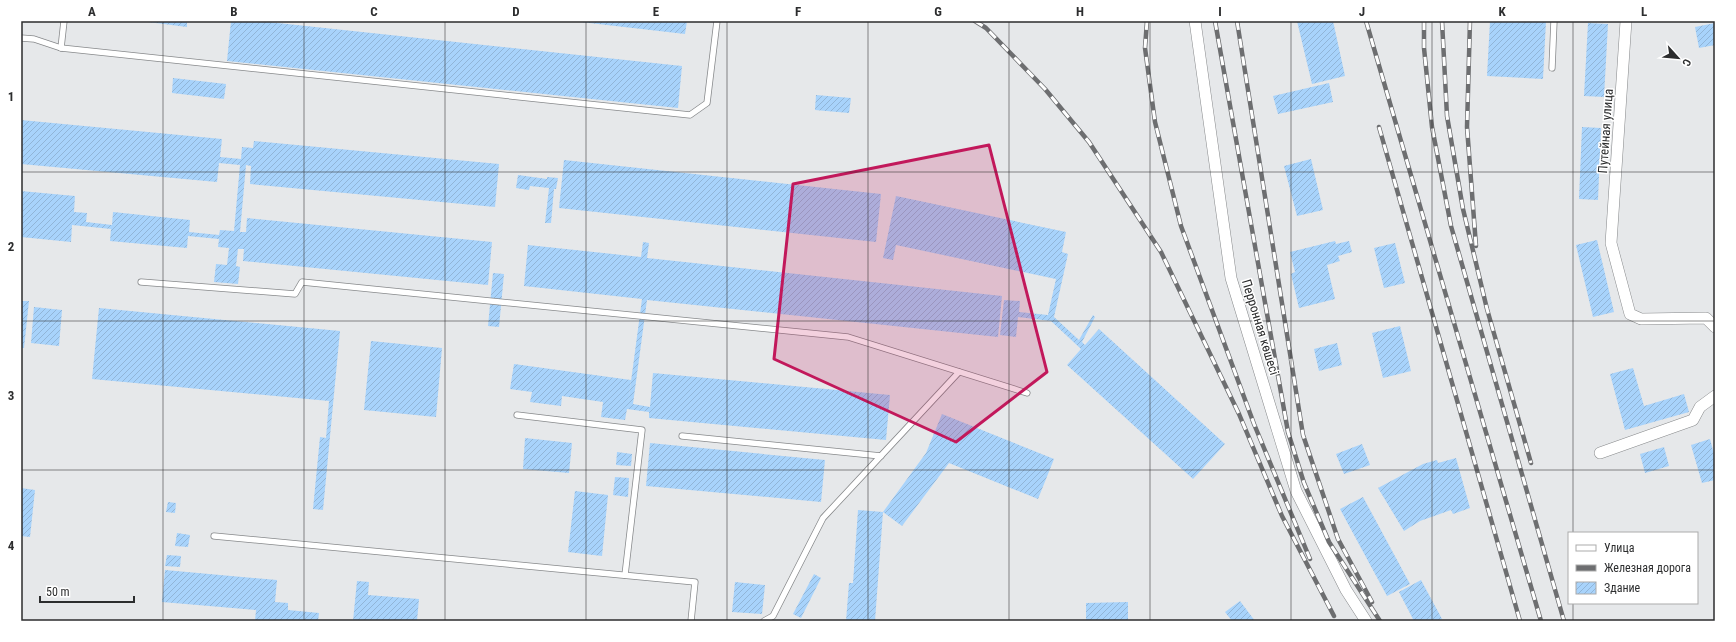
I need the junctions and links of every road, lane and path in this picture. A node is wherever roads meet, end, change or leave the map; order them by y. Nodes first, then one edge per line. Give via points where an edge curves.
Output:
1 (64, 21) edge
2 (717, 21) edge
3 (1196, 21) edge
4 (1554, 21) edge
5 (1626, 21) edge
6 (21, 38) edge
7 (62, 48) junction
8 (1552, 68) dead end
9 (141, 282) dead end
10 (1715, 327) edge
11 (959, 372) junction
12 (1027, 393) dead end
13 (1715, 396) edge
14 (517, 415) dead end
15 (682, 436) dead end
16 (1600, 453) dead end
17 (881, 456) junction
18 (214, 536) dead end
19 (625, 575) junction
20 (692, 621) edge
21 (764, 621) edge
22 (1366, 621) edge

1 - 7 lane
2 - 7 lane via 707,103 690,115
3 - 22 street, Перронная көшесі via 1231,278 1296,491 1346,590
4 - 8 lane
5 - 10 street, Путейная улица via 1611,243 1630,314 1641,319 1706,318
6 - 7 lane via 34,39
9 - 11 lane via 294,294 302,282 848,338
11 - 12 lane
11 - 17 lane
13 - 16 street via 1700,407 1693,420
14 - 19 lane via 642,430
15 - 17 lane
17 - 21 lane via 823,518 773,616
18 - 19 lane
19 - 20 lane via 695,582

